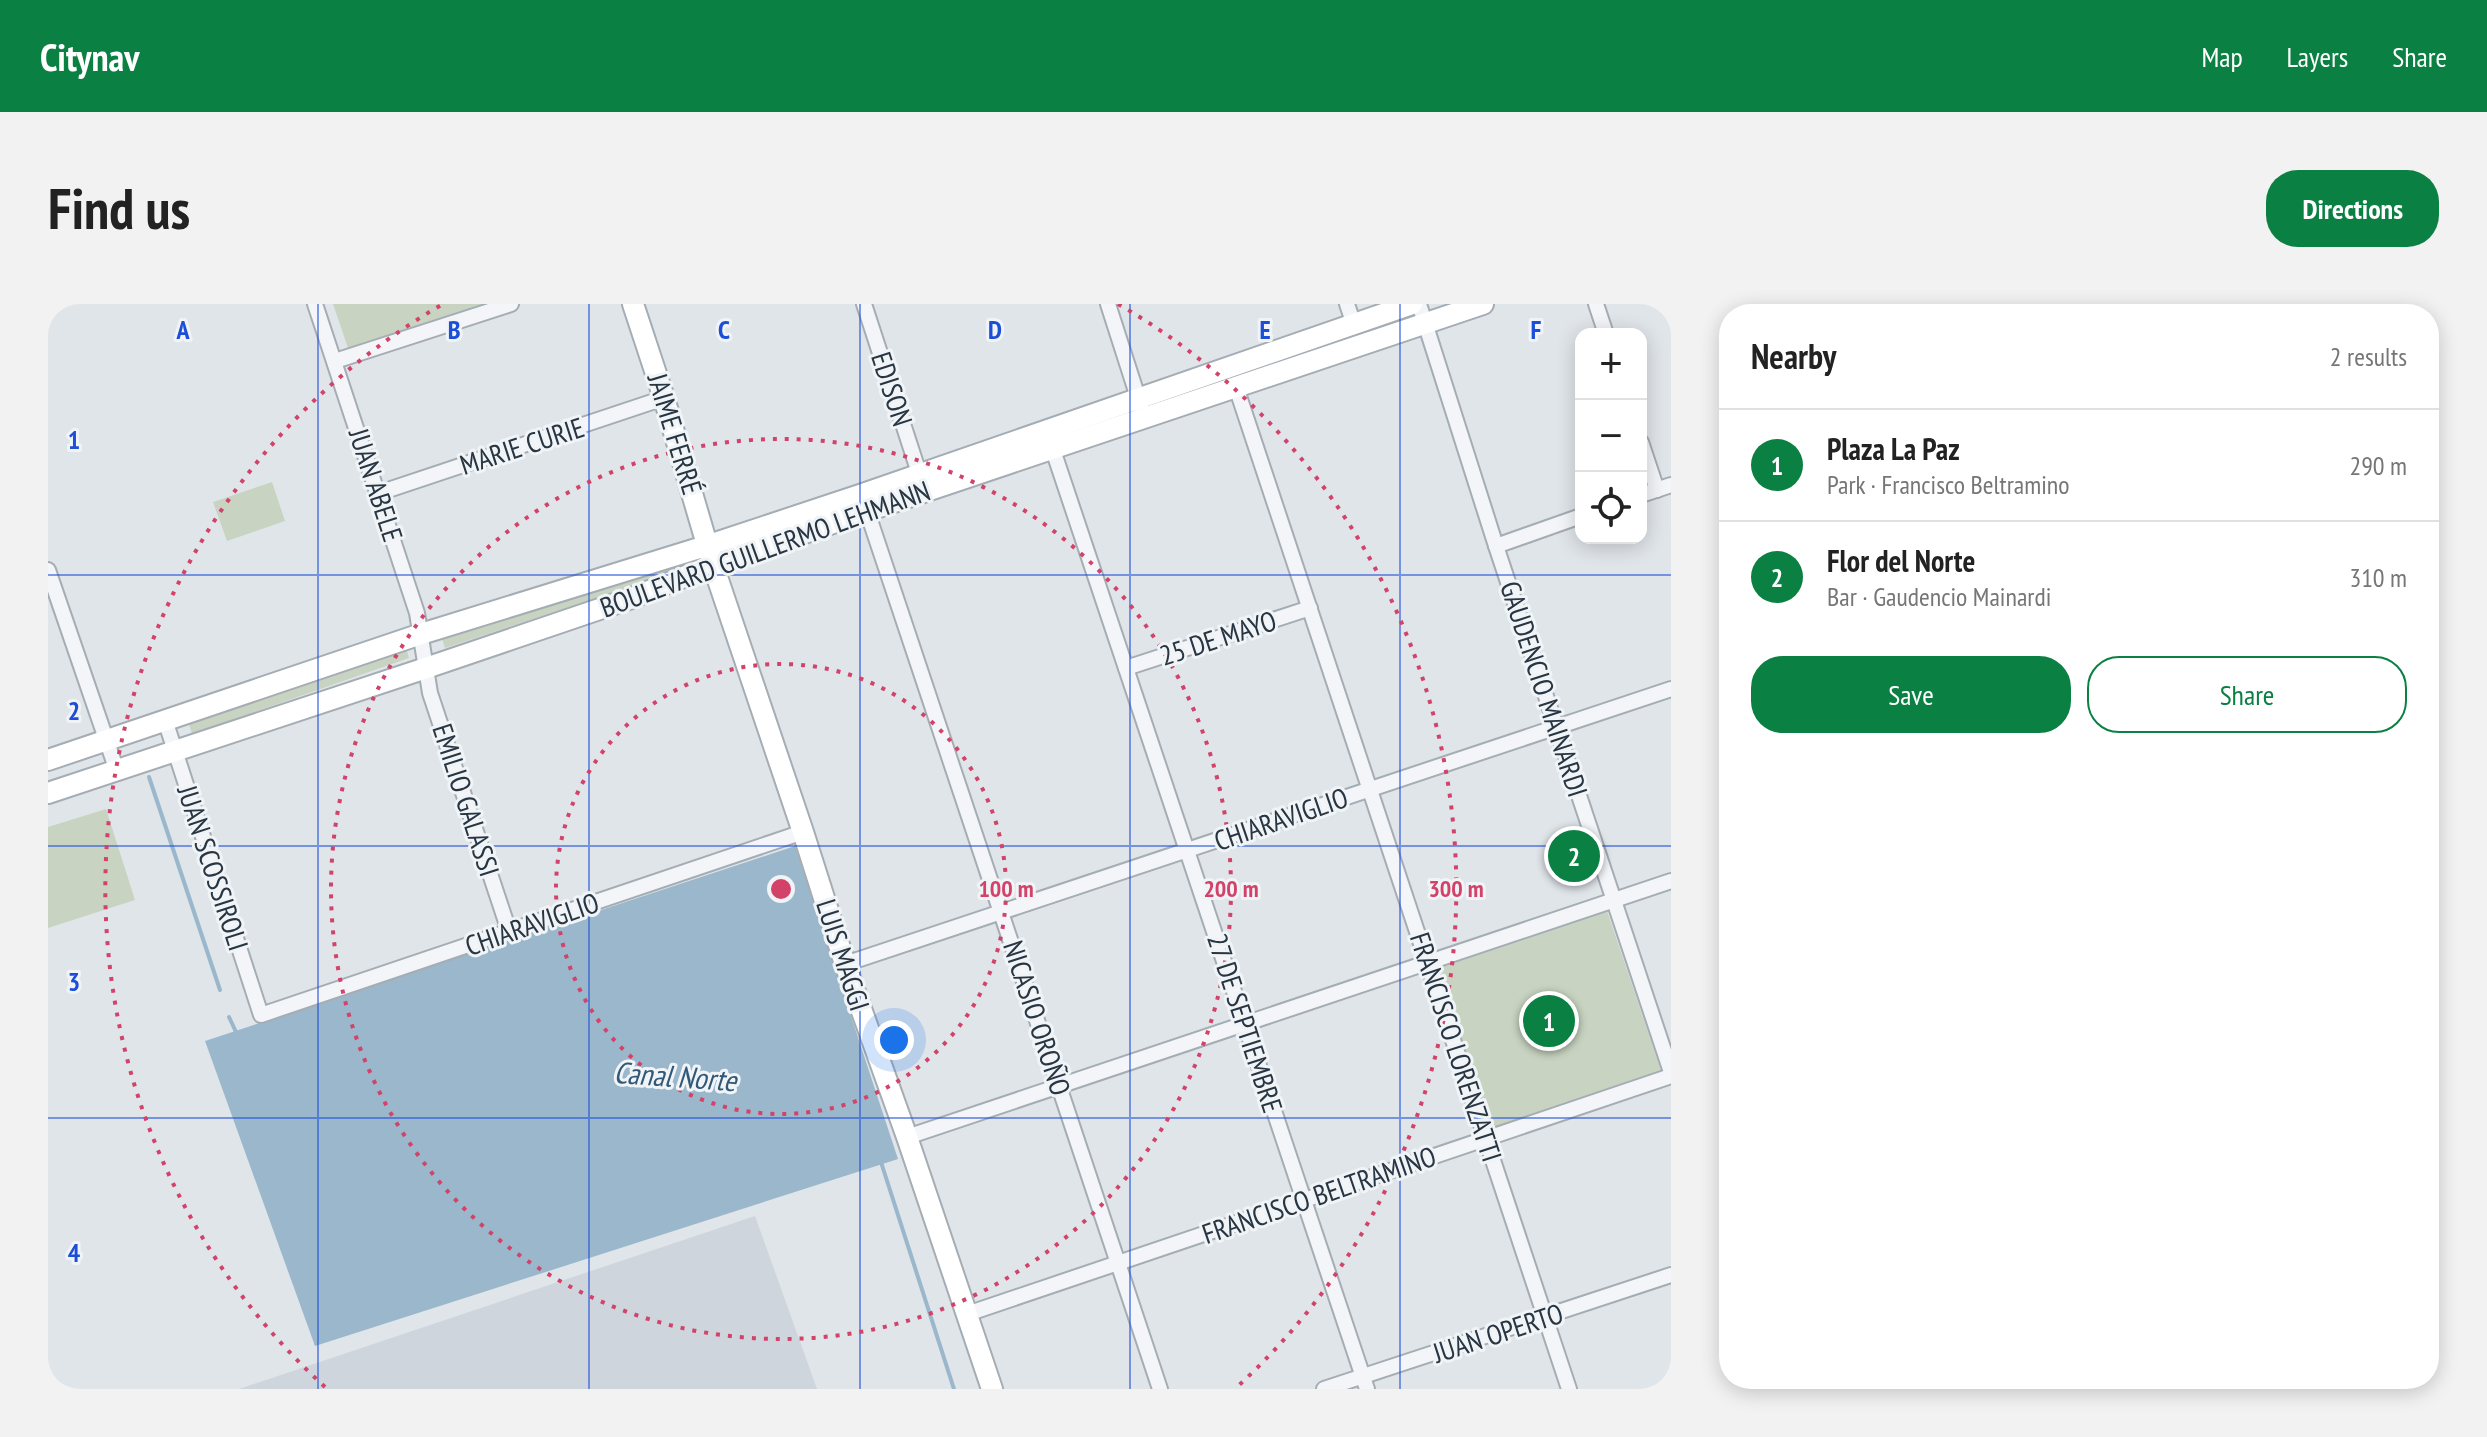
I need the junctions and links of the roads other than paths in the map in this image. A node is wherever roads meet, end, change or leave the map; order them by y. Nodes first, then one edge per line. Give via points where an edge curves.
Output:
1 (315, 304) edge
2 (511, 304) edge
3 (864, 304) edge
4 (1108, 304) edge
5 (1347, 304) edge
6 (1412, 304) edge
7 (1483, 304) edge
8 (1596, 304) edge
9 (636, 305) edge
10 (1422, 314) edge
11 (1354, 325) junction
12 (1604, 328) edge
13 (335, 361) junction
14 (1236, 387) junction
15 (664, 398) junction
16 (1141, 408) junction
17 (1050, 439) junction
18 (1647, 454) edge
19 (919, 473) junction
20 (1664, 488) edge
21 (379, 493) junction
22 (867, 511) junction
23 (1575, 518) edge
24 (1496, 546) junction
25 (711, 555) junction
26 (48, 570) edge
27 (1310, 608) junction
28 (421, 634) junction
29 (426, 668) junction
30 (1126, 668) junction
31 (1671, 689) edge
32 (165, 720) junction
33 (1557, 727) junction
34 (105, 740) junction
35 (175, 752) junction
36 (48, 760) edge
37 (117, 771) junction
38 (1370, 788) junction
39 (48, 793) edge
40 (803, 832) junction
41 (1188, 852) junction
42 (1671, 881) edge
43 (1613, 900) junction
44 (1002, 912) junction
45 (509, 931) junction
46 (1428, 963) junction
47 (845, 964) junction
48 (261, 1015) joint
49 (1245, 1024) junction
50 (1671, 1074) edge
51 (1058, 1086) junction
52 (907, 1137) junction
53 (1486, 1139) junction
54 (1304, 1200) junction
55 (1119, 1263) junction
56 (1671, 1275) edge
57 (967, 1314) junction
58 (1546, 1317) junction
59 (1365, 1383) edge
60 (992, 1389) edge
61 (1160, 1389) edge
62 (1324, 1389) edge
63 (1569, 1389) edge

1 - 13 street, JUAN ABELE
2 - 13 street
3 - 19 street, EDISON
4 - 16 street
5 - 11 street
6 - 11 main road, BOULEVARD GUILLERMO LEHMANN
7 - 10 main road, BOULEVARD GUILLERMO LEHMANN
8 - 12 street
9 - 15 main road, JAIME FERRÉ
10 - 14 main road, BOULEVARD GUILLERMO LEHMANN
10 - 24 street, GAUDENCIO MAINARDI
11 - 16 main road, BOULEVARD GUILLERMO LEHMANN
13 - 21 street, JUAN ABELE
14 - 16 main road, BOULEVARD GUILLERMO LEHMANN
14 - 27 street, FRANCISCO LORENZATTI
15 - 21 street, MARIE CURIE
15 - 25 main road, JAIME FERRÉ
16 - 17 main road, BOULEVARD GUILLERMO LEHMANN
17 - 19 main road, BOULEVARD GUILLERMO LEHMANN
17 - 22 main road, BOULEVARD GUILLERMO LEHMANN
17 - 30 street, 27 DE SEPTIEMBRE
18 - 20 street
19 - 25 main road, BOULEVARD GUILLERMO LEHMANN
21 - 28 street, JUAN ABELE
22 - 25 main road, BOULEVARD GUILLERMO LEHMANN
22 - 44 street, NICASIO OROÑO
23 - 24 street
24 - 33 street, GAUDENCIO MAINARDI
25 - 28 main road, BOULEVARD GUILLERMO LEHMANN
25 - 29 main road, BOULEVARD GUILLERMO LEHMANN via 632,598
25 - 40 main road, LUIS MAGGI
26 - 34 street
27 - 30 street, 25 DE MAYO
27 - 38 street, FRANCISCO LORENZATTI
28 - 29 street, JUAN ABELE
28 - 32 main road, BOULEVARD GUILLERMO LEHMANN
29 - 35 main road, BOULEVARD GUILLERMO LEHMANN
29 - 45 street, EMILIO GALASSI
30 - 41 street, 27 DE SEPTIEMBRE
31 - 33 street, CHIARAVIGLIO
32 - 34 main road, BOULEVARD GUILLERMO LEHMANN
32 - 35 street, JUAN SCOSSIROLI
33 - 38 street, CHIARAVIGLIO
33 - 43 street, GAUDENCIO MAINARDI
34 - 36 main road, BOULEVARD GUILLERMO LEHMANN
34 - 37 street
35 - 37 main road, BOULEVARD GUILLERMO LEHMANN
35 - 48 street, JUAN SCOSSIROLI
37 - 39 main road, BOULEVARD GUILLERMO LEHMANN
38 - 41 street, CHIARAVIGLIO
38 - 46 street, FRANCISCO LORENZATTI
40 - 45 street, CHIARAVIGLIO
40 - 47 main road, LUIS MAGGI
41 - 44 street, CHIARAVIGLIO
41 - 49 street, 27 DE SEPTIEMBRE
42 - 43 street
43 - 46 street
43 - 50 street, GAUDENCIO MAINARDI
44 - 47 street, CHIARAVIGLIO
44 - 51 street, NICASIO OROÑO
45 - 48 street, CHIARAVIGLIO
46 - 49 street
46 - 53 street, FRANCISCO LORENZATTI
47 - 52 main road, LUIS MAGGI
49 - 51 street
49 - 54 street, 27 DE SEPTIEMBRE
50 - 53 street, FRANCISCO BELTRAMINO
51 - 52 street
51 - 55 street, NICASIO OROÑO
52 - 57 main road, LUIS MAGGI
53 - 54 street, FRANCISCO BELTRAMINO
53 - 58 street, FRANCISCO LORENZATTI
54 - 55 street, FRANCISCO BELTRAMINO
54 - 59 street, 27 DE SEPTIEMBRE
55 - 57 street, FRANCISCO BELTRAMINO
55 - 61 street, NICASIO OROÑO
56 - 58 street, JUAN OPERTO
57 - 60 main road, LUIS MAGGI
58 - 59 street, JUAN OPERTO
58 - 63 street, FRANCISCO LORENZATTI
59 - 62 street, JUAN OPERTO

